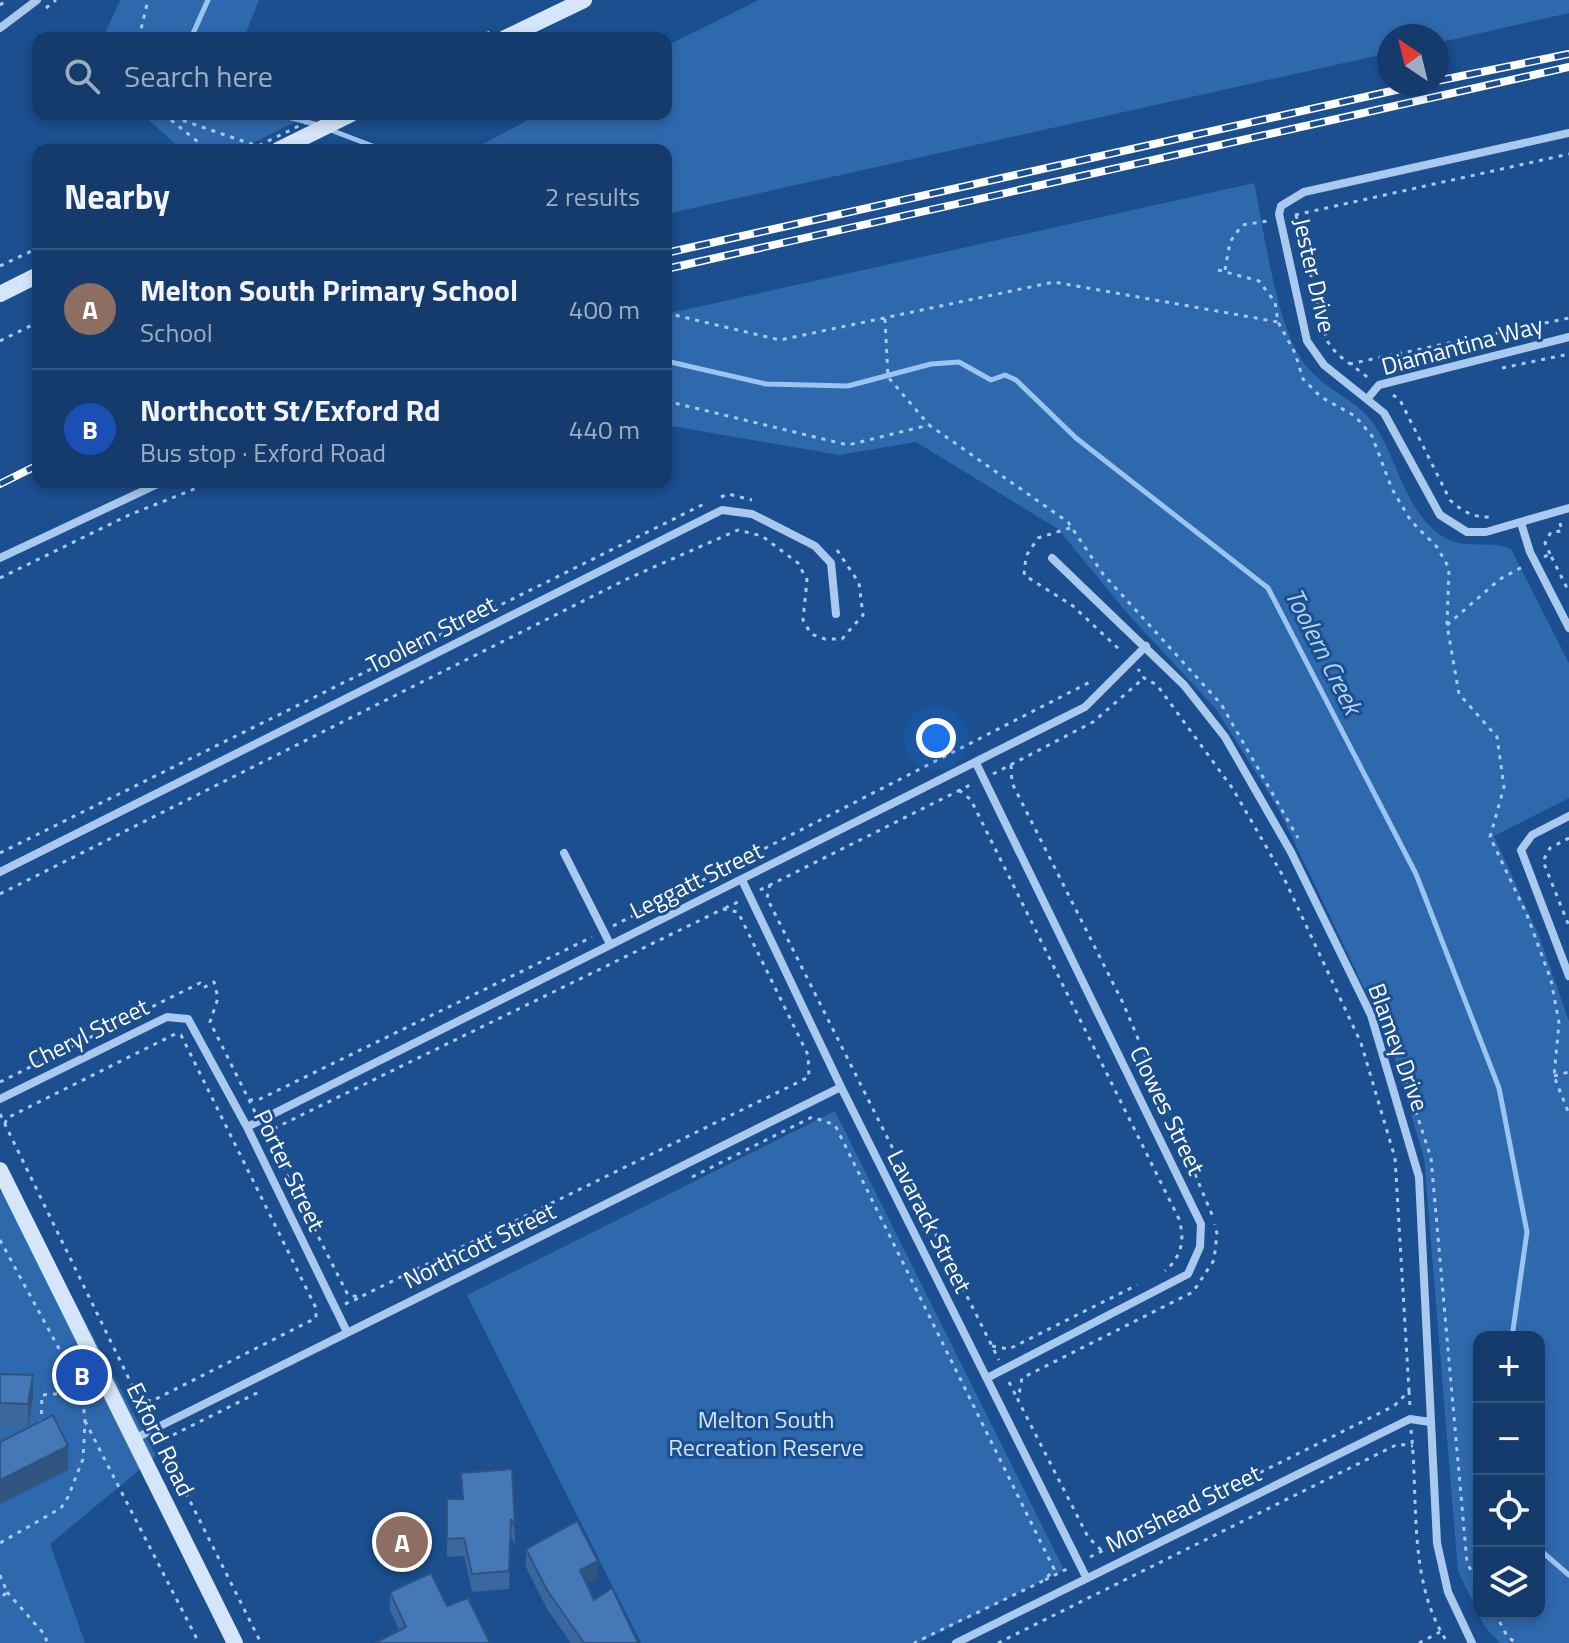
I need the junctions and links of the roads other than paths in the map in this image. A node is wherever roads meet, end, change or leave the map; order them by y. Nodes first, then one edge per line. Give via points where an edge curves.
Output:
1 (37, 0) edge
2 (584, 0) edge
3 (0, 28) edge
4 (517, 32) edge
5 (339, 120) edge
6 (1569, 133) edge
7 (290, 144) edge
8 (32, 278) edge
9 (0, 294) edge
10 (1569, 337) edge
11 (1368, 398) junction
12 (149, 488) edge
13 (1569, 508) edge
14 (1521, 523) junction
15 (0, 558) edge
16 (1052, 558) dead end
17 (836, 614) dead end
18 (1569, 628) edge
19 (1146, 646) junction
20 (976, 763) junction
21 (1569, 816) edge
22 (564, 853) dead end
23 (0, 872) edge
24 (742, 880) junction
25 (610, 944) junction
26 (1569, 976) edge
27 (193, 1026) joint
28 (841, 1087) junction
29 (0, 1099) edge
30 (247, 1127) junction
31 (0, 1170) edge
32 (347, 1332) junction
33 (987, 1378) junction
34 (1430, 1422) junction
35 (134, 1439) junction
36 (1086, 1577) junction
37 (235, 1643) edge
38 (956, 1643) edge
39 (1472, 1643) edge

1 - 3 street
2 - 4 street
5 - 7 street
6 - 11 street, Jester Drive via 1304,192 1281,206 1279,219 1307,341 1324,365
8 - 9 street
10 - 11 street, Diamantina Way via 1379,385
11 - 14 street, Jester Drive via 1395,429 1428,500 1452,525 1486,532
12 - 15 street
13 - 14 street, Jester Drive
14 - 18 street
16 - 19 street, Blamey Drive
17 - 23 street, Toolern Street via 831,563 815,546 752,514 722,510
19 - 20 street, Leggatt Street via 1085,707
19 - 34 street, Blamey Drive via 1184,685 1253,782 1371,1015 1419,1177
20 - 24 street, Leggatt Street
20 - 33 street, Clowes Street via 1201,1224 1200,1247 1188,1274
21 - 26 street via 1538,831 1521,850
22 - 25 street
24 - 25 street, Leggatt Street
24 - 28 street, Lavarack Street
25 - 30 street, Leggatt Street
27 - 29 street, Cheryl Street via 183,1016 167,1017
27 - 30 street, Porter Street
28 - 32 street, Northcott Street
28 - 33 street, Lavarack Street
30 - 32 street, Porter Street
31 - 35 street, Exford Road
32 - 35 street, Northcott Street
33 - 36 street, Lavarack Street
34 - 36 street, Morshead Street via 1410,1419
34 - 39 street, Blamey Drive via 1437,1543 1448,1592
35 - 37 street, Exford Road
36 - 38 street, Morshead Street

